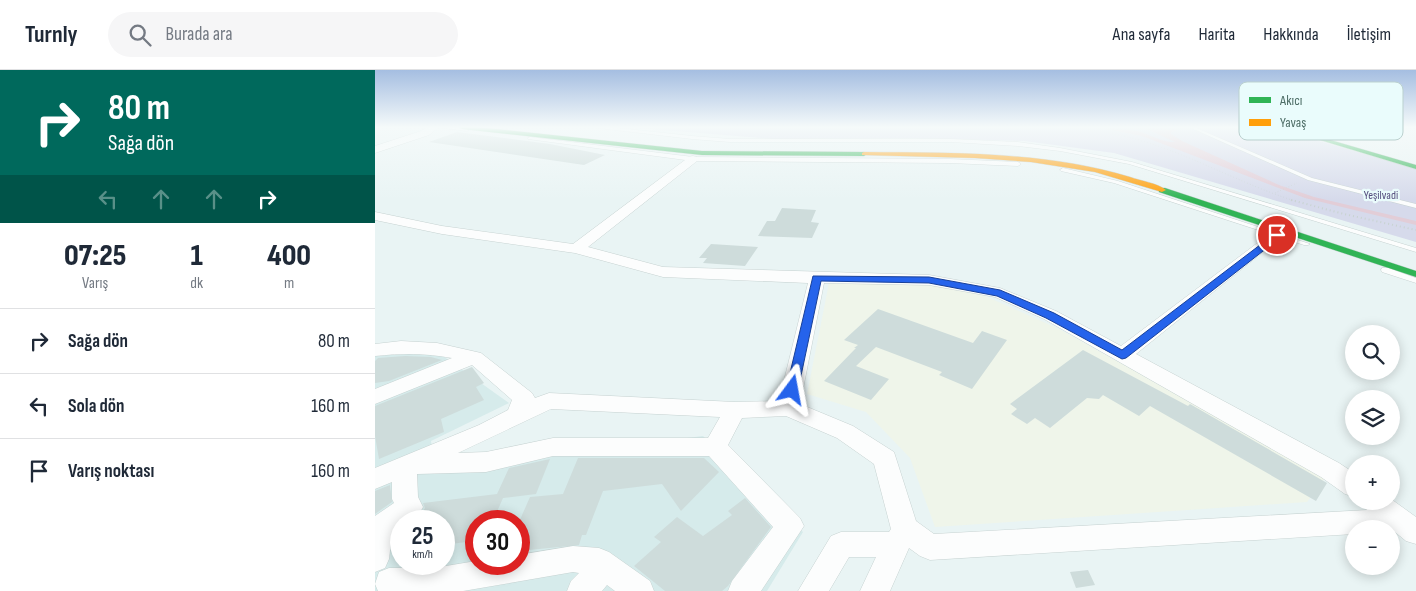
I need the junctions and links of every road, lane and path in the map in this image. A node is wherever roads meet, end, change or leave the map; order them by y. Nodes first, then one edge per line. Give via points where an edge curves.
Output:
1 (633, 151) edge
2 (686, 151) edge
3 (1031, 151) edge
4 (1075, 151) edge
5 (1246, 151) edge
6 (1363, 151) edge
7 (693, 159) junction
8 (1416, 167) edge
9 (1287, 187) dead end
10 (1280, 191) dead end
11 (1274, 193) dead end
12 (1416, 206) edge
13 (375, 216) edge
14 (1416, 230) edge
15 (1277, 235) junction
16 (575, 249) junction
17 (1416, 250) edge
18 (1416, 258) edge
19 (1416, 274) edge
20 (817, 278) junction
21 (1416, 281) edge
22 (375, 350) edge
23 (1122, 355) junction
24 (474, 357) junction
25 (375, 397) edge
26 (788, 408) junction
27 (735, 410) junction
28 (517, 414) junction
29 (715, 447) junction
30 (405, 465) junction
31 (375, 479) edge
32 (1345, 480) edge
33 (1386, 510) edge
34 (1408, 526) edge
35 (901, 536) junction
36 (605, 566) junction
37 (381, 571) edge
38 (583, 591) edge
39 (639, 591) edge
40 (743, 591) edge
41 (813, 591) edge
42 (875, 591) edge

1 - 7 lane
2 - 19 main road via 935,155 1005,158 1084,168 1123,177
3 - 18 main road via 1128,169
4 - 17 lane via 1130,163
5 - 12 lane via 1309,179
6 - 8 main road
7 - 15 lane via 950,161 1060,169 1116,182
7 - 16 street
9 - 10 path
11 - 14 path via 1315,207
13 - 16 street via 442,230
15 - 21 lane
15 - 23 street
16 - 20 street via 663,272
20 - 23 street via 929,280 1000,293 1050,315
20 - 26 street
22 - 24 street via 401,347 437,349
23 - 32 street
24 - 25 street
24 - 28 street via 524,398
26 - 27 street
26 - 35 street via 845,432 885,459
27 - 28 street via 549,401
27 - 29 street
28 - 30 street via 487,432
29 - 30 street via 553,447 486,462
29 - 40 street via 789,526
30 - 31 street
30 - 37 street via 405,499 410,508 379,528
33 - 34 street
34 - 35 street via 930,548
35 - 41 street via 841,545
35 - 42 street
36 - 37 street via 599,561 573,559 434,582
36 - 38 street
36 - 39 street

